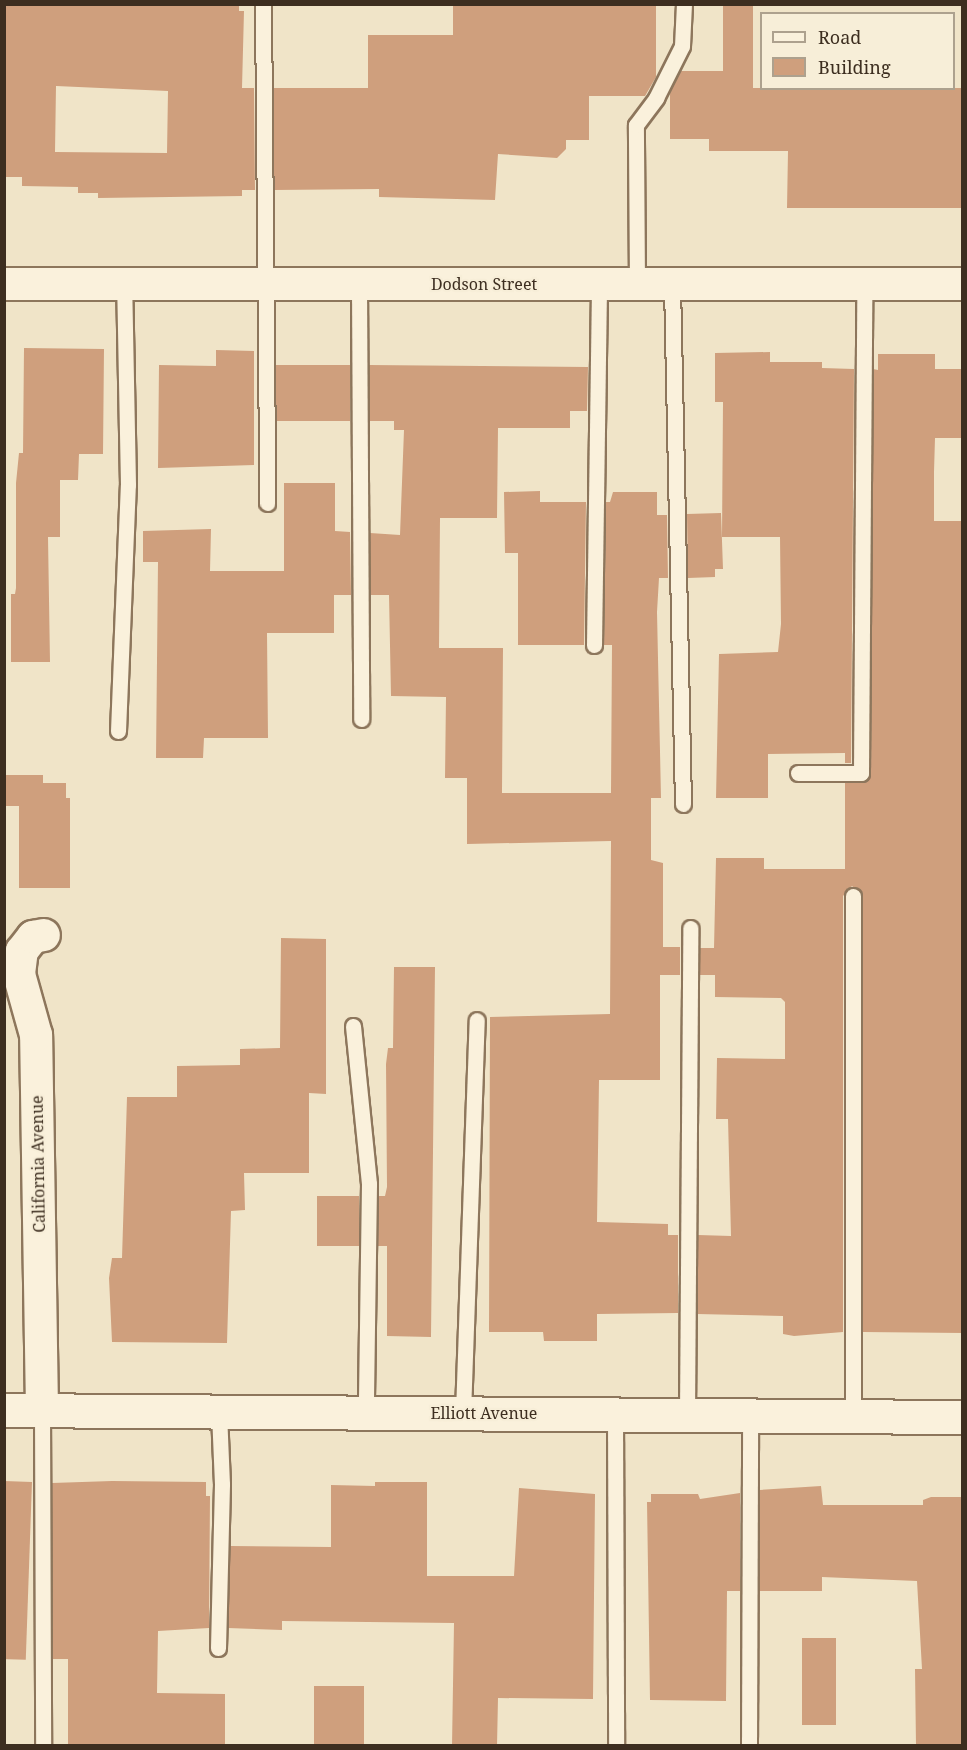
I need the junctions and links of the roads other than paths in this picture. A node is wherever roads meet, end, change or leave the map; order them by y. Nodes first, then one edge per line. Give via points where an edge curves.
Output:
1 (263, 4) edge
2 (684, 4) edge
3 (4, 284) edge
4 (124, 284) junction
5 (262, 284) junction
6 (359, 284) junction
7 (599, 284) junction
8 (637, 284) junction
9 (672, 284) junction
10 (864, 284) junction
11 (963, 284) edge
12 (267, 503) dead end
13 (594, 645) dead end
14 (361, 719) dead end
15 (118, 731) dead end
16 (798, 773) dead end
17 (683, 804) dead end
18 (853, 896) dead end
19 (690, 927) dead end
20 (44, 935) dead end
21 (477, 1020) dead end
22 (353, 1026) dead end
23 (4, 1410) edge
24 (42, 1410) junction
25 (219, 1411) junction
26 (366, 1413) junction
27 (463, 1413) junction
28 (615, 1414) junction
29 (687, 1415) junction
30 (750, 1416) junction
31 (853, 1416) junction
32 (963, 1417) edge
33 (219, 1648) dead end
34 (43, 1746) edge
35 (616, 1746) edge
36 (749, 1746) edge

1 - 5 lane
2 - 8 lane via 682,46 656,98 636,125
3 - 4 street, Dodson Street
4 - 5 street, Dodson Street
4 - 15 lane via 128,485
5 - 6 street, Dodson Street
5 - 12 lane
6 - 7 street, Dodson Street
6 - 14 lane
7 - 8 street, Dodson Street
7 - 13 lane
8 - 9 street, Dodson Street
9 - 10 street, Dodson Street
9 - 17 lane
10 - 11 street, Dodson Street
10 - 16 lane via 861,773
18 - 31 lane
19 - 29 lane
20 - 24 street, California Avenue via 33,937 22,951 19,974 36,1035
21 - 27 lane
22 - 26 lane via 369,1184
23 - 24 street, Elliott Avenue
24 - 25 street, Elliott Avenue
24 - 34 lane
25 - 26 street, Elliott Avenue
25 - 33 lane
26 - 27 street, Elliott Avenue
27 - 28 street, Elliott Avenue
28 - 29 street, Elliott Avenue
28 - 35 lane
29 - 30 street, Elliott Avenue
30 - 31 street, Elliott Avenue
30 - 36 lane
31 - 32 street, Elliott Avenue

